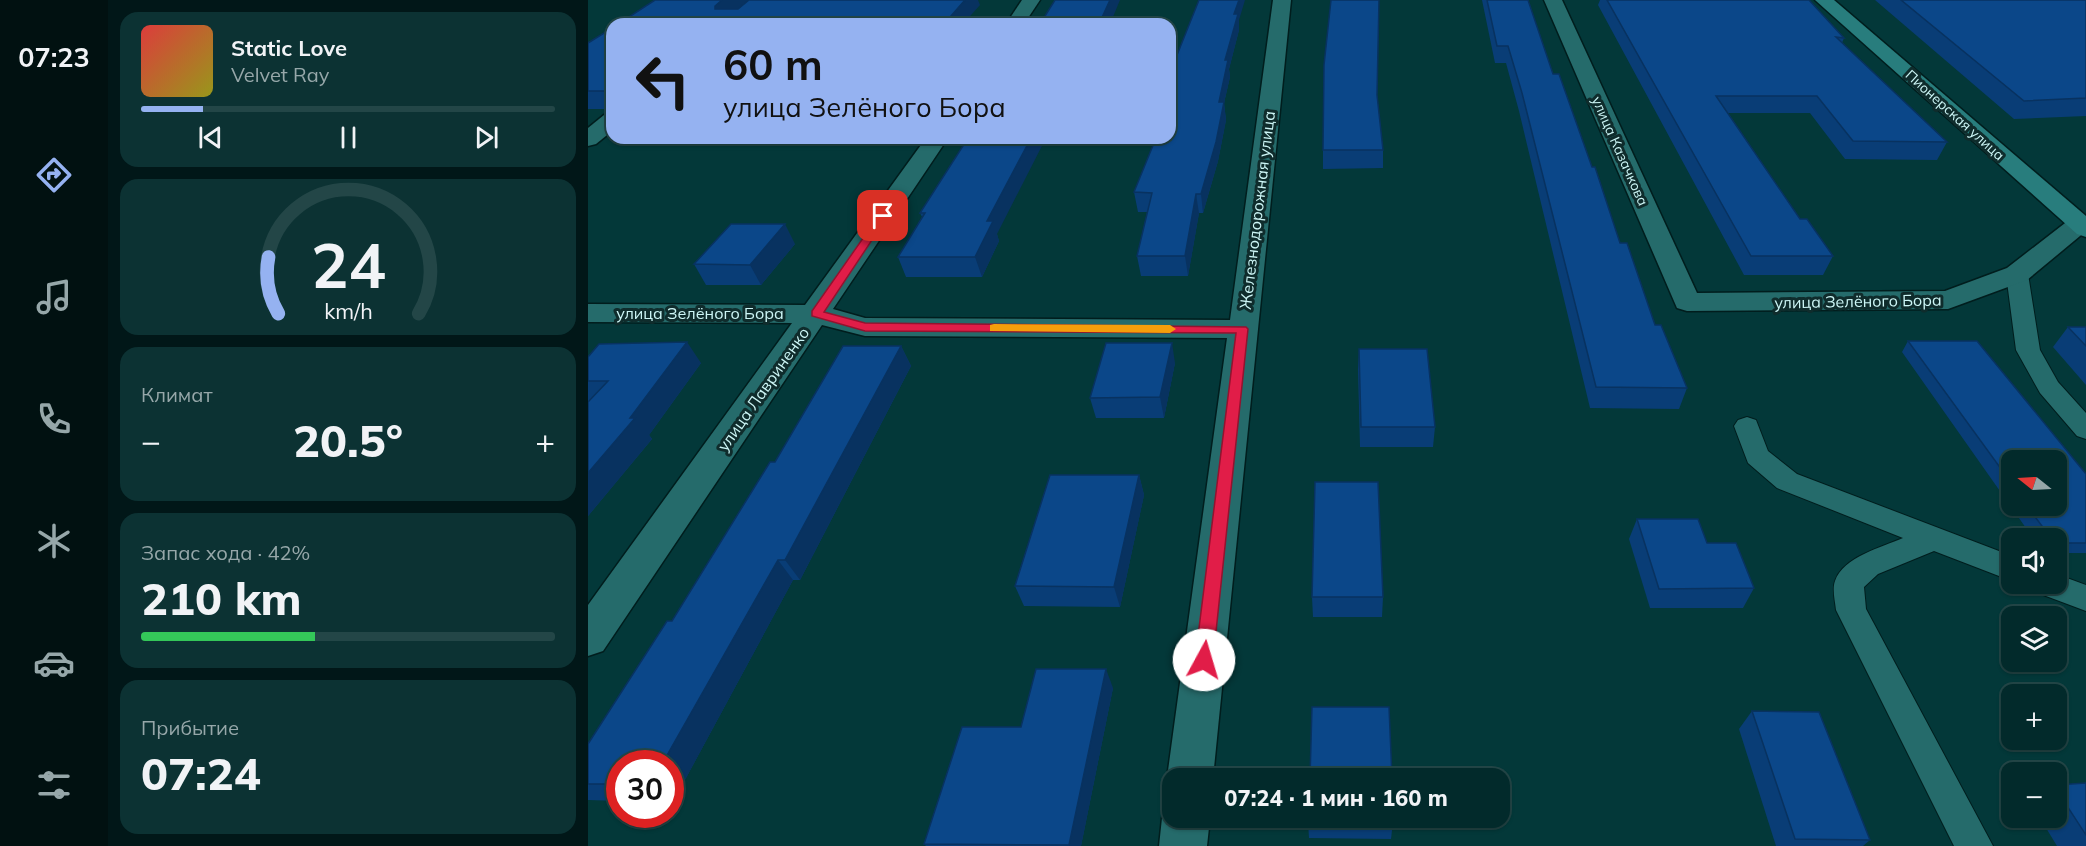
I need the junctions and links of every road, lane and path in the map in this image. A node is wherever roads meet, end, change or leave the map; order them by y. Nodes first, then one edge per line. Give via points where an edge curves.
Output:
1 (1031, 0) edge
2 (1282, 0) edge
3 (1553, 0) edge
4 (1824, 0) edge
5 (1019, 18) edge
6 (606, 125) edge
7 (588, 139) edge
8 (933, 144) edge
9 (2082, 227) edge
10 (2017, 274) junction
11 (1687, 302) joint
12 (588, 313) edge
13 (816, 314) junction
14 (1242, 329) junction
15 (1747, 426) dead end
16 (2086, 430) edge
17 (1932, 539) junction
18 (2001, 565) edge
19 (2067, 591) edge
20 (2086, 598) edge
21 (588, 638) edge
22 (1192, 768) edge
23 (1185, 828) edge
24 (1183, 846) edge
25 (1974, 846) edge

1 - 5 street
2 - 14 street, Железнодорожная улица
3 - 11 street, улица Казачкова
4 - 9 street, Пионерская улица
6 - 7 street
8 - 13 street, улица Лавриненко
9 - 10 street, улица Зелёного Бора
10 - 11 street, улица Зелёного Бора via 1948,300
10 - 16 lane via 2028,350 2049,387
12 - 13 street, улица Зелёного Бора
13 - 14 street, улица Зелёного Бора via 865,327
13 - 21 street, улица Лавриненко
14 - 22 street, Железнодорожная улица
15 - 17 lane via 1757,456 1787,481
17 - 18 lane
17 - 25 lane via 1868,565 1849,583 1851,610
19 - 20 lane
23 - 24 street

